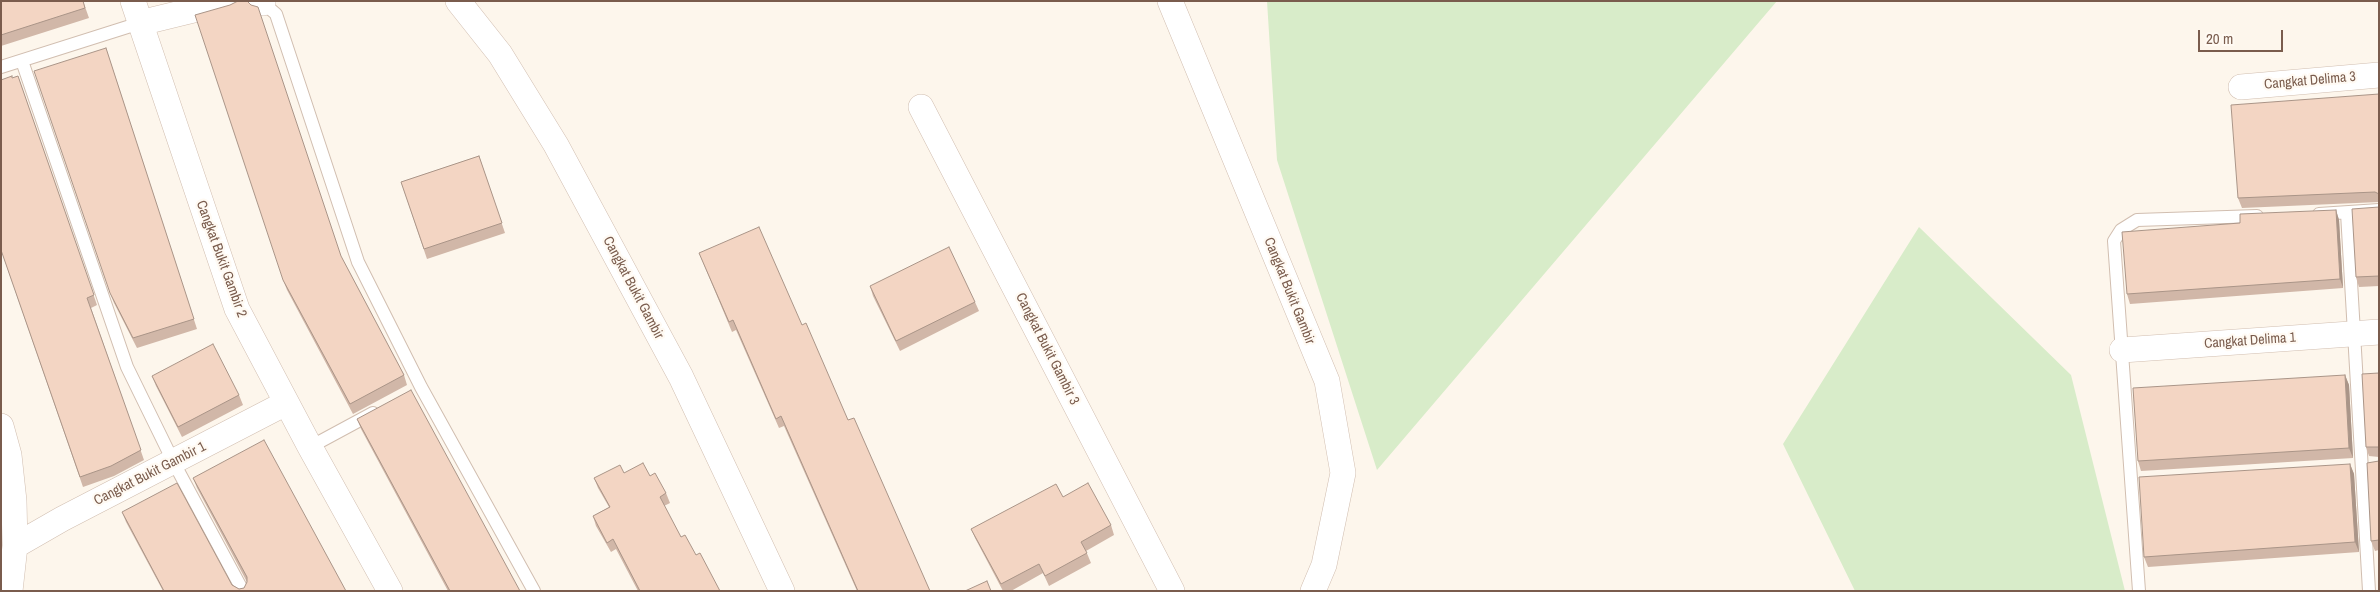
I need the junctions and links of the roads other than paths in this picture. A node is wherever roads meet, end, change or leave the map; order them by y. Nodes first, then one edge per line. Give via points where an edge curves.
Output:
1 (230, 1) edge
2 (458, 1) edge
3 (1170, 1) edge
4 (261, 2) edge
5 (136, 12) edge
6 (22, 61) junction
7 (1, 68) edge
8 (2379, 75) edge
9 (2241, 87) dead end
10 (921, 107) dead end
11 (2379, 210) edge
12 (2347, 213) junction
13 (2309, 214) edge
14 (2271, 216) edge
15 (2379, 332) edge
16 (2354, 334) junction
17 (2122, 350) junction
18 (286, 403) junction
19 (387, 406) edge
20 (1, 426) edge
21 (310, 447) junction
22 (174, 463) junction
23 (2379, 464) edge
24 (2357, 466) junction
25 (15, 546) junction
26 (10, 591) edge
27 (243, 591) edge
28 (390, 591) edge
29 (534, 591) edge
30 (782, 591) edge
31 (1172, 591) edge
32 (1313, 591) edge
33 (2139, 591) edge
34 (2369, 591) edge

1 - 5 street
2 - 30 street, Cangkat Bukit Gambir via 500,54 556,145 681,377
3 - 32 street, Cangkat Bukit Gambir via 1327,381 1343,473 1324,565
4 - 29 lane via 276,14 358,262 417,389
5 - 6 lane
5 - 18 street, Cangkat Bukit Gambir 2 via 237,309
6 - 7 lane
6 - 22 lane via 126,367
8 - 9 street, Cangkat Delima 3
10 - 31 street, Cangkat Bukit Gambir 3
11 - 12 lane
12 - 13 lane
12 - 16 lane
14 - 17 lane via 2137,220 2121,230 2114,241
15 - 16 street, Cangkat Delima 1
16 - 17 street, Cangkat Delima 1
16 - 24 lane
17 - 33 lane via 2135,480
18 - 21 street, Cangkat Bukit Gambir 2
18 - 22 street, Cangkat Bukit Gambir 1
19 - 21 lane
20 - 25 street via 9,455
21 - 28 street, Cangkat Bukit Gambir 2
22 - 25 street, Cangkat Bukit Gambir 1
22 - 27 lane
23 - 24 lane
24 - 34 lane
25 - 26 street

